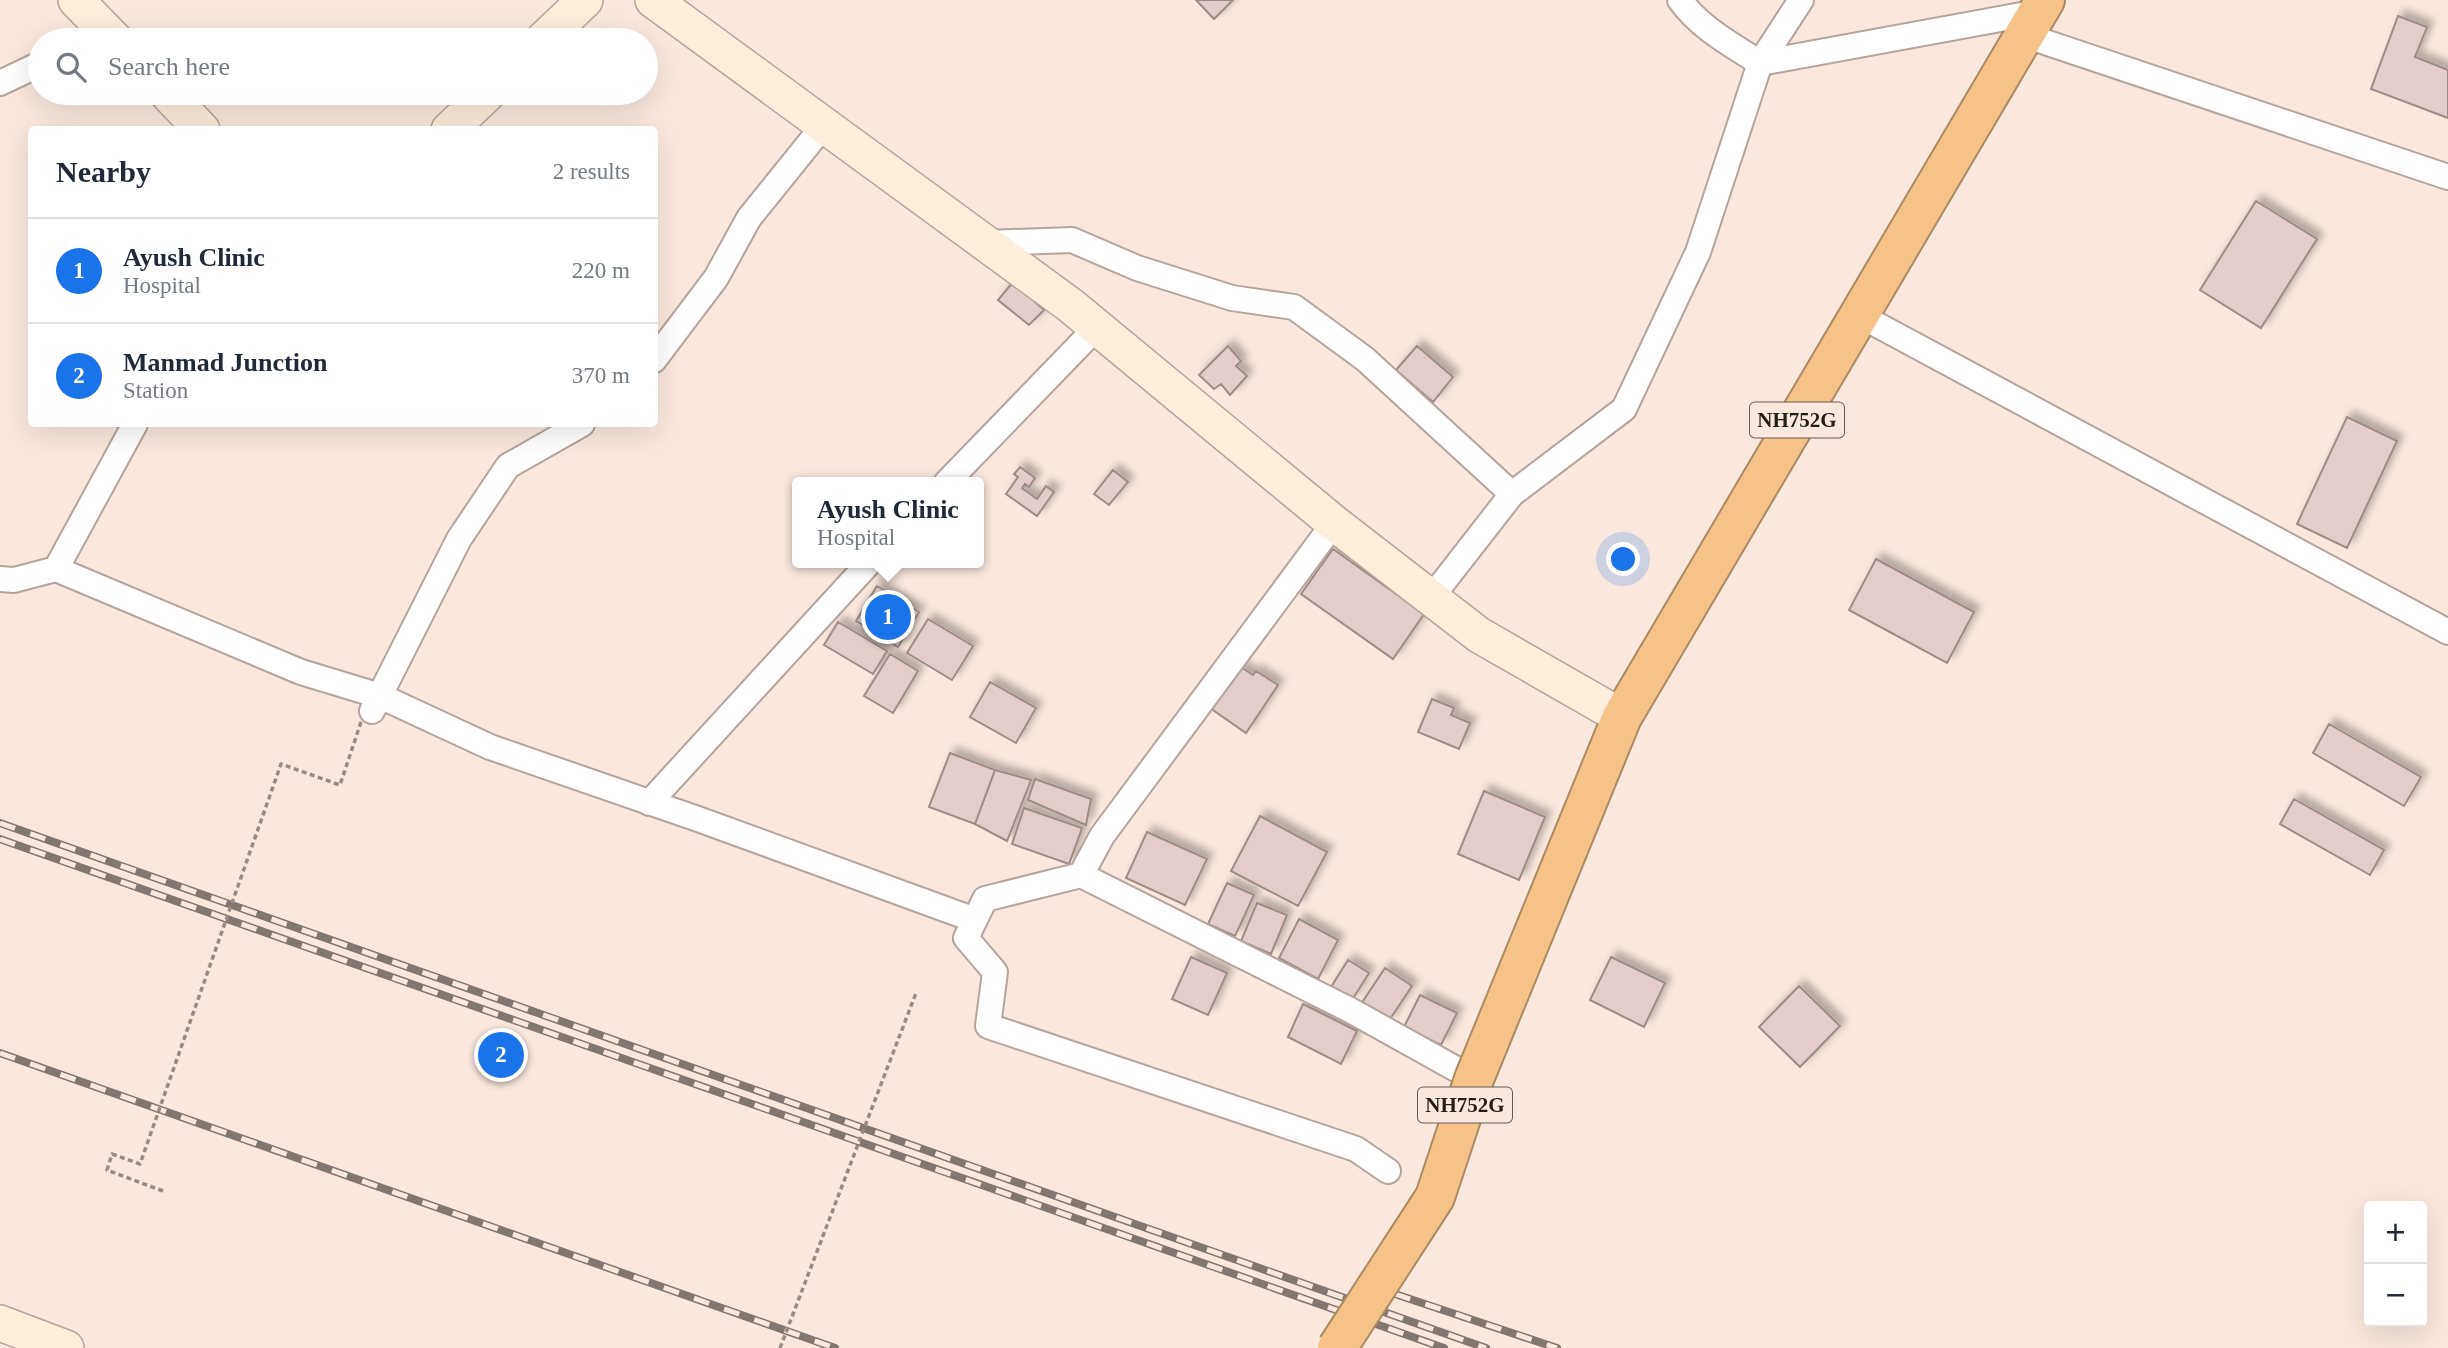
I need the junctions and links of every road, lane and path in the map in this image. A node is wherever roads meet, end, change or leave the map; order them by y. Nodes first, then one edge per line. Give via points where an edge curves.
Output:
1 (76, 0) edge
2 (585, 0) edge
3 (653, 0) edge
4 (1679, 0) edge
5 (1801, 0) edge
6 (2036, 16) edge
7 (98, 28) edge
8 (556, 28) edge
9 (1760, 63) junction
10 (28, 70) edge
11 (0, 83) edge
12 (178, 105) edge
13 (475, 105) edge
14 (824, 125) junction
15 (198, 126) edge
16 (453, 126) edge
17 (2448, 177) edge
18 (985, 243) junction
19 (1859, 315) junction
20 (1097, 327) junction
21 (658, 355) edge
22 (133, 427) edge
23 (577, 427) edge
24 (952, 477) edge
25 (1512, 494) junction
26 (1335, 523) junction
27 (864, 568) edge
28 (57, 569) junction
29 (0, 579) edge
30 (1431, 598) junction
31 (2448, 632) edge
32 (371, 710) junction
33 (1622, 717) junction
34 (649, 803) junction
35 (1081, 875) junction
36 (975, 920) junction
37 (916, 993) dead end
38 (1474, 1079) junction
39 (1388, 1171) dead end
40 (163, 1191) dead end
41 (0, 1323) edge
42 (66, 1348) edge
43 (780, 1348) edge
44 (1337, 1348) edge

1 - 7 main road
2 - 8 main road
3 - 14 main road
4 - 9 street via 1689,13
5 - 9 street
6 - 9 street
6 - 17 street
6 - 19 highway, NH752G
9 - 25 street via 1698,252 1624,409
10 - 11 street
12 - 15 main road
13 - 16 main road
14 - 18 main road
14 - 21 street via 750,218 716,278
18 - 20 main road
18 - 25 street via 1072,240 1137,268 1232,298 1294,307 1365,359
19 - 31 street
19 - 33 highway, NH752G
20 - 24 street
20 - 26 main road
22 - 28 street
23 - 32 street via 508,466 458,539
25 - 30 street
26 - 30 main road
26 - 35 street via 1102,836
27 - 34 street
28 - 29 street via 15,580
28 - 32 street via 301,672
30 - 33 main road via 1479,635
32 - 34 street
32 - 40 path, bridge via 340,785 281,764 140,1164 112,1154 107,1170
33 - 38 highway, NH752G, bridge
34 - 36 street
35 - 36 street via 985,899
35 - 38 street via 1350,1010
36 - 39 street via 966,938 995,972 988,1026 1356,1149
37 - 43 path, bridge
38 - 44 highway, NH752G, bridge via 1434,1198
41 - 42 main road

